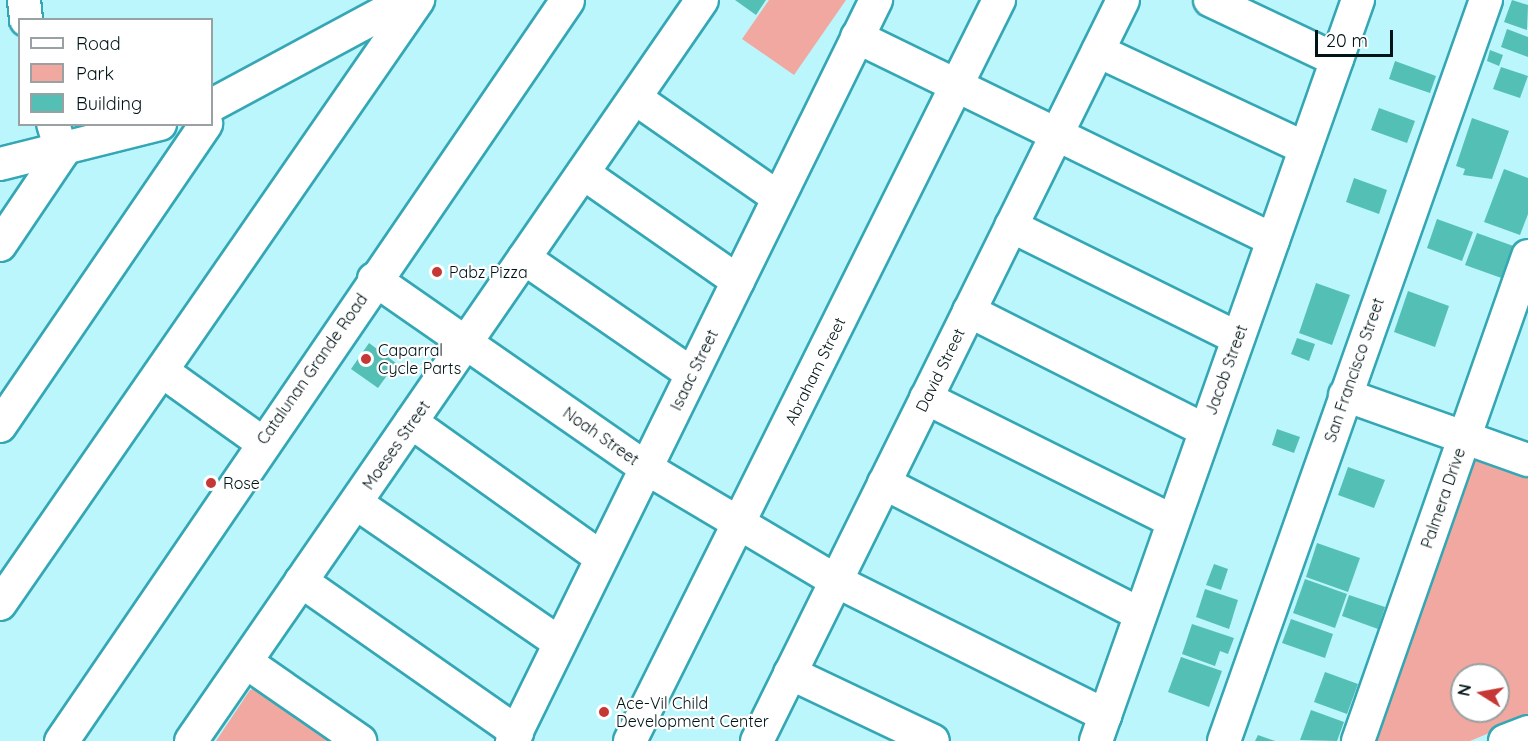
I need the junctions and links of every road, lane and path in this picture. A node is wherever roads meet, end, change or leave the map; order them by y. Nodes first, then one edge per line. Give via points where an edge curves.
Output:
1 (24, 0) edge
2 (407, 0) edge
3 (418, 0) edge
4 (567, 0) edge
5 (702, 0) edge
6 (876, 0) edge
7 (999, 0) edge
8 (1123, 0) edge
9 (1210, 0) edge
10 (1358, 0) edge
11 (1486, 0) edge
12 (26, 18) edge
13 (857, 37) junction
14 (1098, 51) junction
15 (1336, 60) junction
16 (956, 87) junction
17 (635, 98) junction
18 (213, 112) edge
19 (146, 126) edge
20 (204, 126) edge
21 (1055, 137) junction
22 (58, 139) edge
23 (1305, 148) junction
24 (0, 164) edge
25 (583, 173) junction
26 (779, 198) junction
27 (1011, 226) junction
28 (1273, 240) junction
29 (0, 246) edge
30 (1528, 256) edge
31 (524, 258) junction
32 (374, 279) junction
33 (738, 280) junction
34 (969, 311) junction
35 (1238, 338) junction
36 (466, 343) junction
37 (162, 371) junction
38 (692, 374) junction
39 (1345, 395) junction
40 (926, 398) junction
41 (411, 422) junction
42 (0, 426) edge
43 (1205, 430) junction
44 (1464, 437) junction
45 (261, 442) junction
46 (1528, 460) edge
47 (646, 468) junction
48 (884, 483) junction
49 (356, 503) junction
50 (1173, 521) junction
51 (739, 523) junction
52 (602, 558) junction
53 (301, 581) junction
54 (836, 581) junction
55 (0, 604) edge
56 (1140, 614) junction
57 (560, 643) junction
58 (246, 662) junction
59 (790, 673) junction
60 (1100, 728) edge
61 (1528, 732) edge
62 (514, 736) edge
63 (61, 741) edge
64 (191, 741) edge
65 (360, 741) edge
66 (630, 741) edge
67 (757, 741) edge
68 (933, 741) edge
69 (1224, 741) edge
70 (1358, 741) edge
71 (1505, 741) edge

1 - 12 street
2 - 18 street
3 - 37 street
4 - 32 main road, Catalunan Grande Road
5 - 17 street, Moeses Street
6 - 13 street, Isaac Street
7 - 16 street, Abraham Street
8 - 14 street, David Street
9 - 15 street
10 - 15 street, Jacob Street
11 - 39 street, San Francisco Street
13 - 16 street
13 - 26 street, Isaac Street
14 - 21 street, David Street
14 - 23 street
15 - 23 street, Jacob Street
16 - 21 street
16 - 51 street, Abraham Street
17 - 25 street, Moeses Street
17 - 26 street
19 - 22 street
20 - 42 street
21 - 27 street, David Street
21 - 28 street
22 - 24 street
22 - 29 street
23 - 28 street, Jacob Street
25 - 31 street, Moeses Street
25 - 33 street
26 - 33 street, Isaac Street
27 - 34 street, David Street
27 - 35 street
28 - 35 street, Jacob Street
30 - 44 street, Palmera Drive
31 - 36 street, Moeses Street
31 - 38 street
32 - 36 street, Noah Street
32 - 45 main road, Catalunan Grande Road
33 - 38 street, Isaac Street
34 - 40 street, David Street
34 - 43 street
35 - 43 street, Jacob Street
36 - 41 street, Moeses Street
36 - 47 street, Noah Street
37 - 45 street
37 - 55 street
38 - 47 street, Isaac Street
39 - 44 street
39 - 69 street, San Francisco Street
40 - 48 street, David Street
40 - 50 street
41 - 49 street, Moeses Street
41 - 52 street
43 - 50 street, Jacob Street
44 - 46 street
44 - 70 street, Palmera Drive
45 - 63 main road, Catalunan Grande Road
47 - 51 street, Noah Street
47 - 52 street, Isaac Street
48 - 54 street, David Street
48 - 56 street
49 - 53 street, Moeses Street
49 - 57 street
50 - 56 street, Jacob Street
51 - 54 street, Noah Street
51 - 66 street, Abraham Street
52 - 57 street, Isaac Street
53 - 58 street, Moeses Street
53 - 62 street
54 - 59 street, David Street
54 - 60 street, Noah Street
56 - 60 street, Jacob Street
57 - 62 street, Isaac Street
58 - 64 street, Moeses Street
58 - 65 street
59 - 67 street, David Street
59 - 68 street
61 - 71 street

